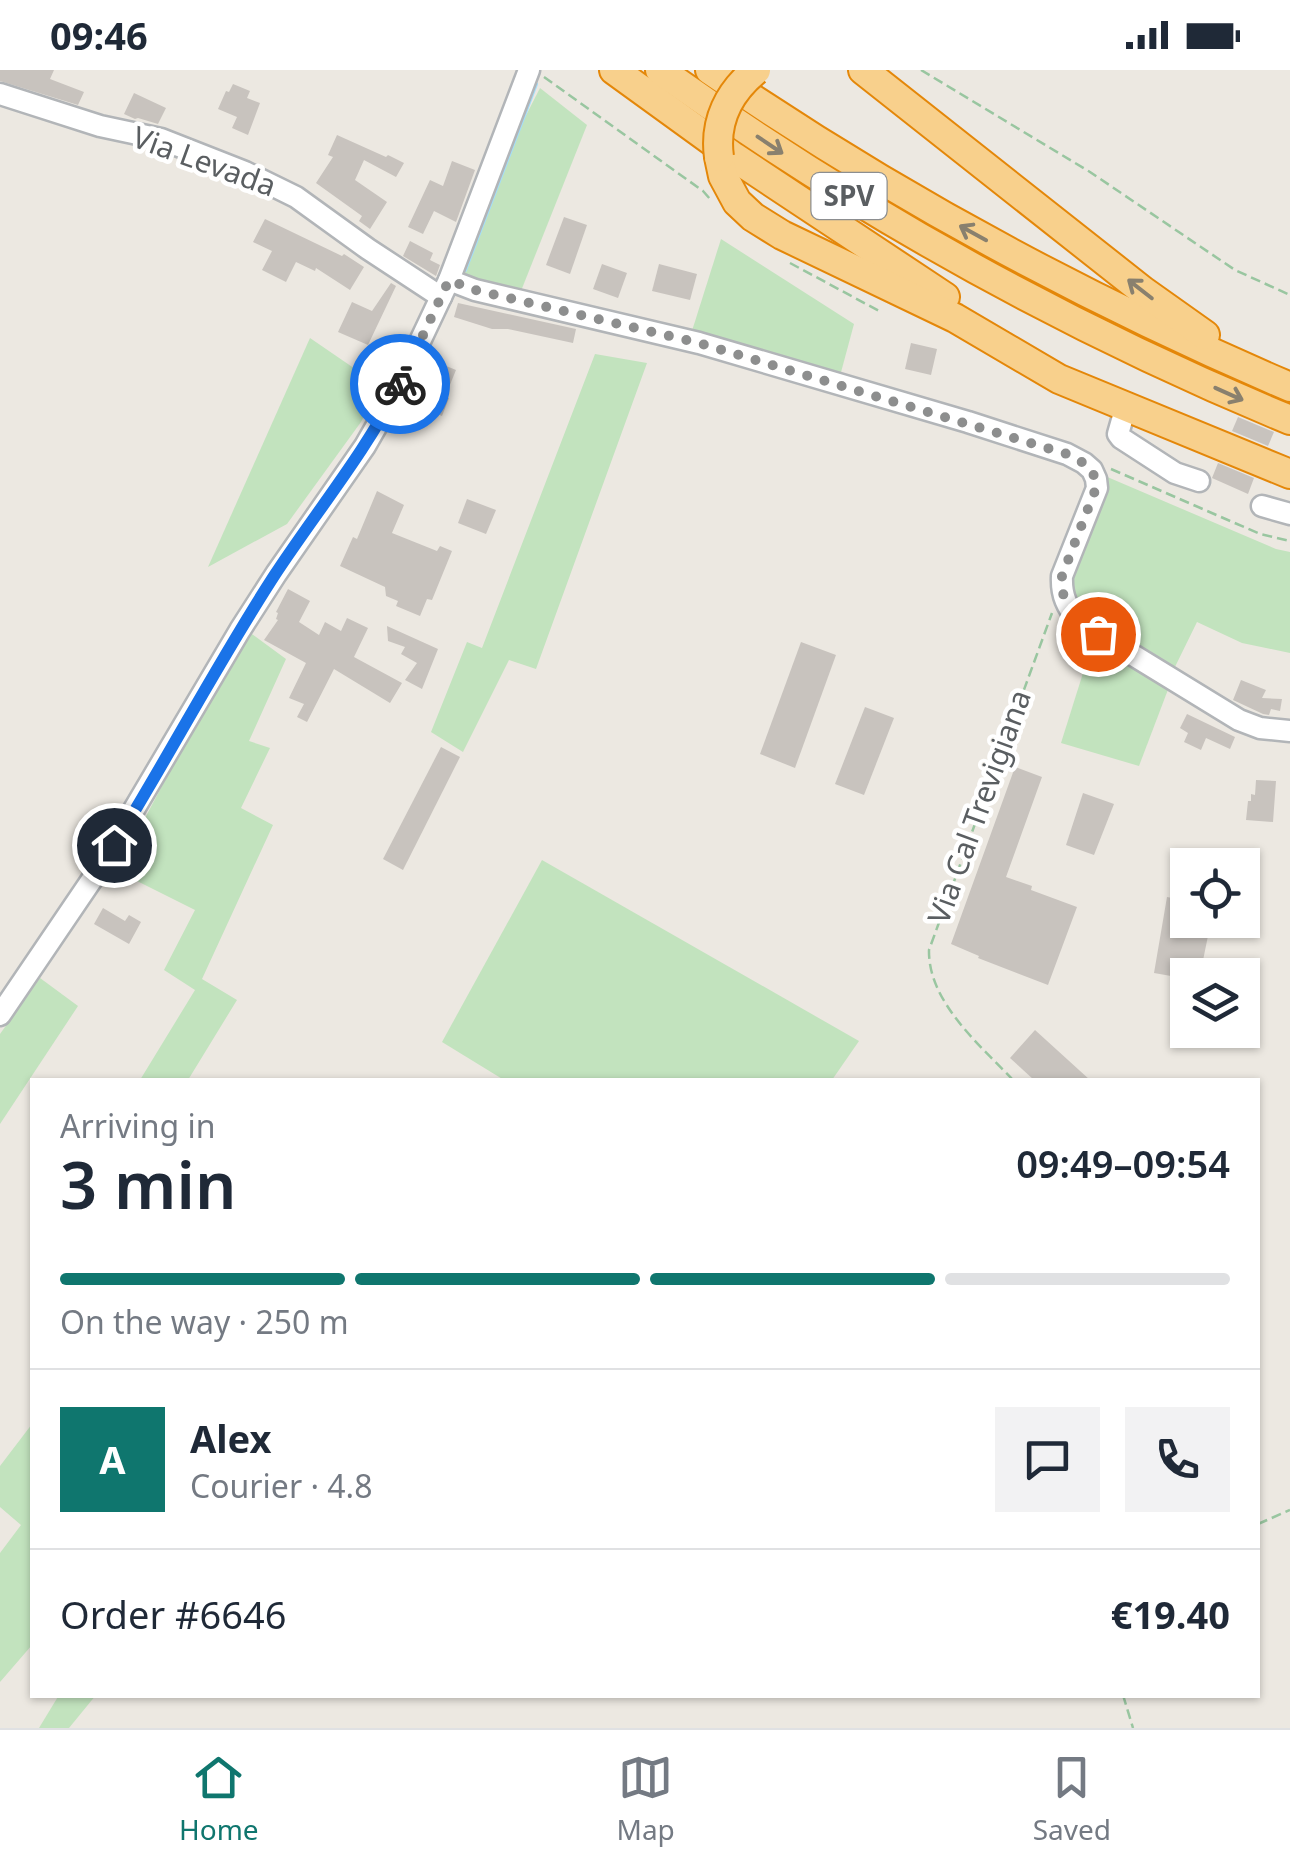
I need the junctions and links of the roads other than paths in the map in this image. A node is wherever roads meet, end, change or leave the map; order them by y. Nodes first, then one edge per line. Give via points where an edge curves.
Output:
1 (532, 70) edge
2 (614, 70) edge
3 (660, 70) edge
4 (710, 70) edge
5 (756, 70) edge
6 (862, 70) edge
7 (0, 94) edge
8 (445, 288) junction
9 (1032, 365) junction
10 (1290, 374) edge
11 (1290, 388) edge
12 (1126, 406) junction
13 (1290, 420) edge
14 (1290, 474) edge
15 (1199, 481) dead end
16 (1262, 506) dead end
17 (1290, 514) edge
18 (1290, 731) edge
19 (0, 1014) edge

1 - 8 street
2 - 9 highway via 982,319
3 -> 13 highway, SPV via 931,244 1104,336
11 -> 4 highway, SPV via 988,241
5 - 9 highway, bridge via 727,104 719,129 723,176 742,208
10 -> 6 highway via 1173,314
7 - 8 street, Via Levada via 161,140 245,172
8 - 18 street via 699,343 1084,462 1096,479 1062,576 1067,607 1079,622 1239,720
8 - 19 street via 365,446 276,574 97,872
9 - 12 highway
12 - 14 highway
12 - 15 street via 1121,438 1175,474
16 - 17 street

